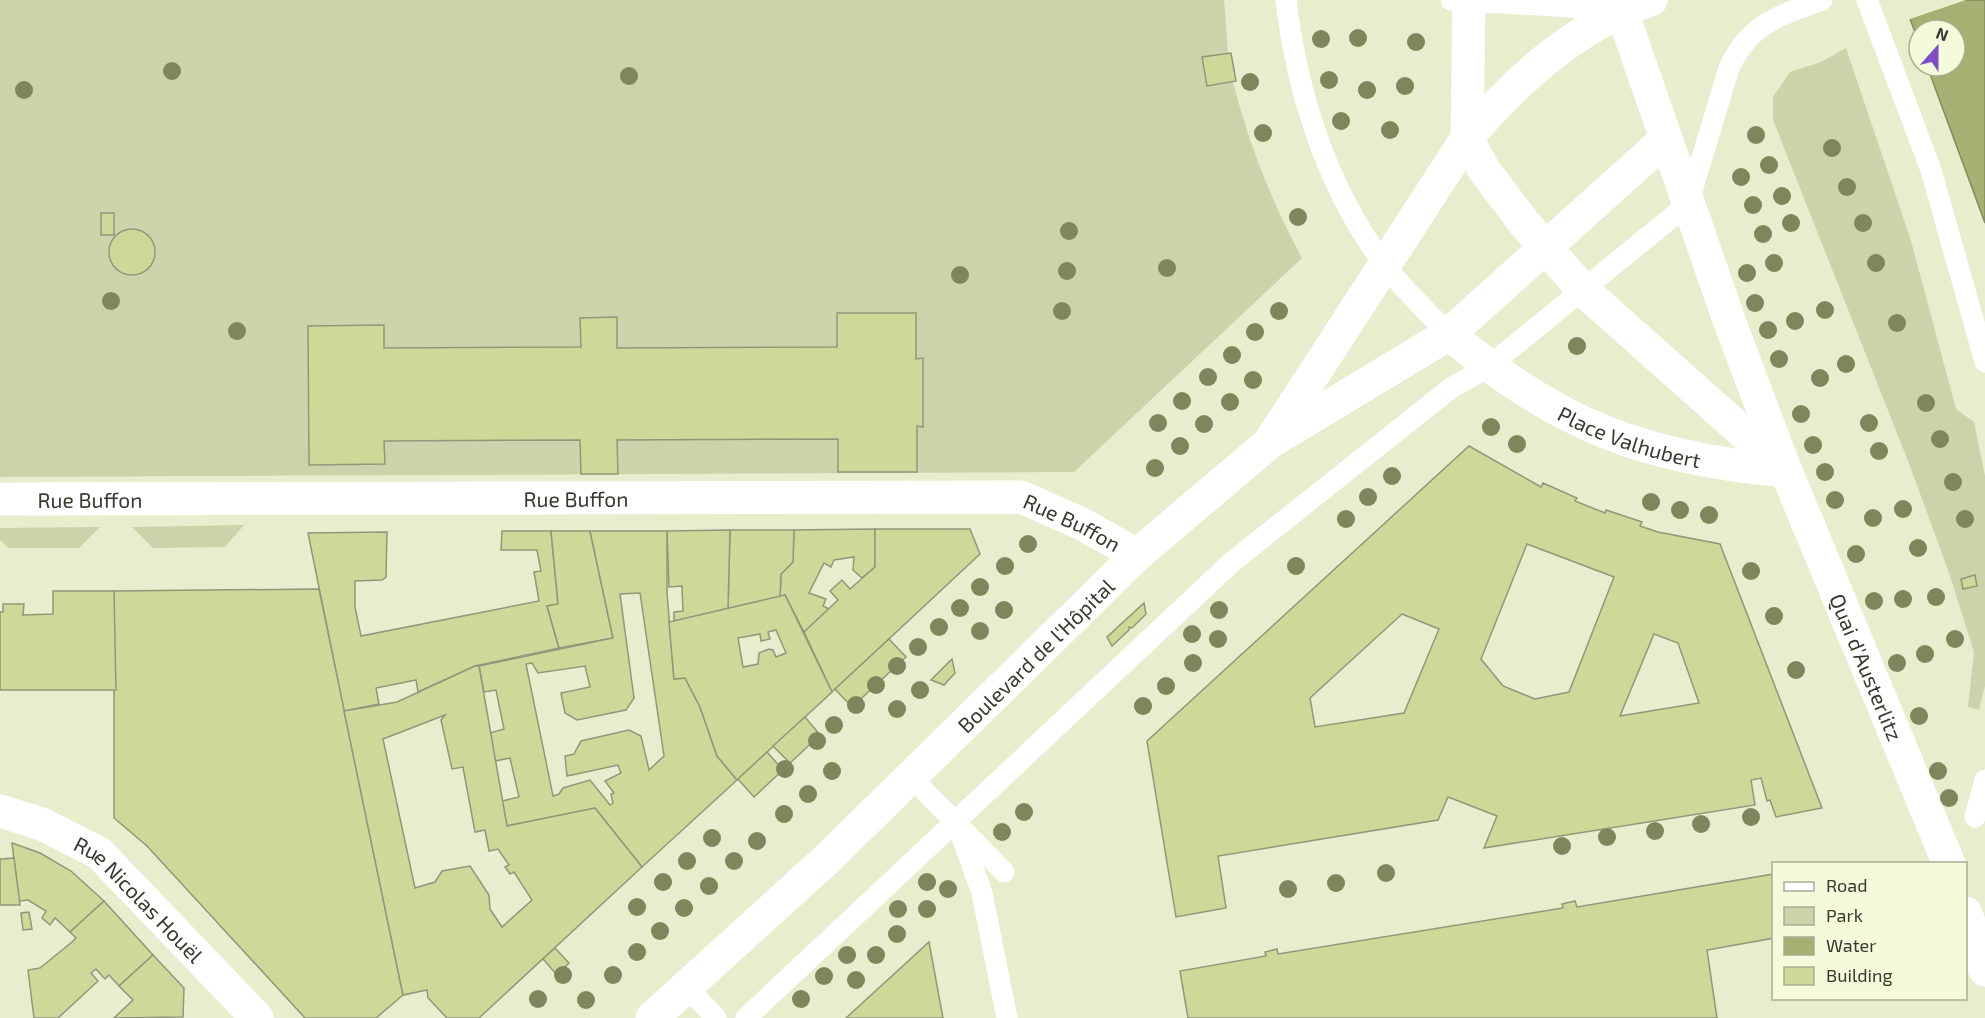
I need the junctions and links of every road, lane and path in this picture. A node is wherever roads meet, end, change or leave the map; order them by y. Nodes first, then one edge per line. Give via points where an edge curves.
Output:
1 (1286, 0) edge
2 (1451, 0) edge
3 (1469, 0) edge
4 (1867, 0) edge
5 (1630, 3) edge
6 (1813, 3) edge
7 (1467, 138) junction
8 (1665, 140) junction
9 (1688, 204) junction
10 (1548, 248) junction
11 (1383, 263) junction
12 (1583, 290) junction
13 (1449, 334) junction
14 (1985, 362) edge
15 (1488, 367) junction
16 (1269, 444) junction
17 (1786, 471) junction
18 (0, 499) edge
19 (1137, 555) junction
20 (911, 777) junction
21 (1985, 780) edge
22 (0, 811) edge
23 (1975, 817) dead end
24 (956, 821) junction
25 (1948, 862) edge
26 (1004, 872) dead end
27 (1967, 918) edge
28 (1983, 958) edge
29 (686, 986) junction
30 (257, 1018) edge
31 (652, 1018) edge
32 (716, 1018) edge
33 (746, 1018) edge
34 (1007, 1018) edge

1 - 11 lane, Place Valhubert via 1292,44 1317,138 1348,206
2 - 3 lane
3 - 5 lane
3 - 7 main road
4 - 14 lane via 1931,170
5 - 7 main road via 1527,74
5 - 8 main road
6 - 9 lane via 1768,21 1736,53
7 - 10 main road via 1504,200
7 - 11 main road
8 - 9 main road
8 - 10 main road
9 - 12 lane
9 - 17 main road
10 - 12 main road
10 - 13 main road
11 - 13 lane, Place Valhubert
11 - 16 main road, Boulevard de l'Hôpital
12 - 15 lane
12 - 17 main road
13 - 15 main road, Place Valhubert
13 - 16 main road
15 - 17 main road, Place Valhubert via 1532,396 1597,430 1702,461
15 - 24 lane via 1451,388 1232,562
16 - 19 main road, Boulevard de l'Hôpital
17 - 25 main road, Quai d'Austerlitz
18 - 19 main road, Rue Buffon via 1021,497 1035,500
19 - 20 main road, Boulevard de l'Hôpital
20 - 24 lane
20 - 29 main road, Boulevard de l'Hôpital via 819,867
21 - 23 lane
22 - 30 main road, Rue Nicolas Houël via 42,824 99,853
24 - 26 lane
24 - 33 lane
24 - 34 lane via 982,893
27 - 28 main road
29 - 31 main road, Boulevard de l'Hôpital
29 - 32 lane

